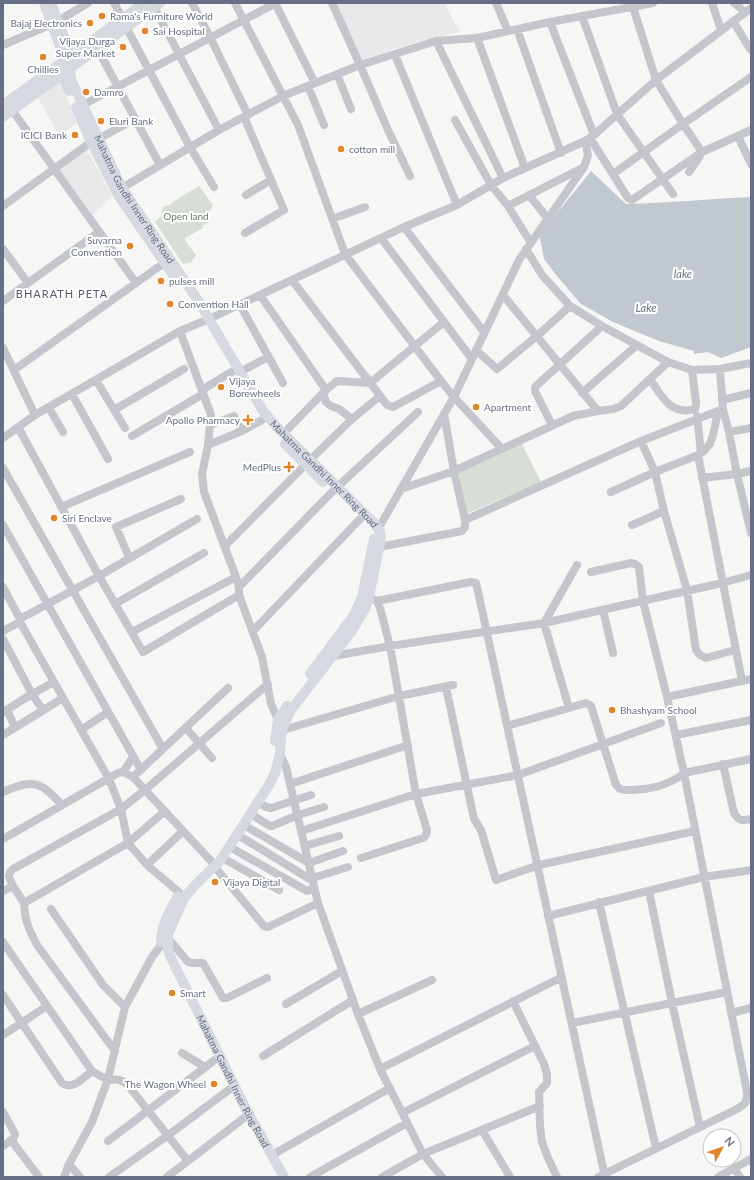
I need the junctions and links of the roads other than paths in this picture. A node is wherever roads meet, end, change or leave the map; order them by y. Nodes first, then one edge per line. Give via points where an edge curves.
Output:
1 (44, 3) edge
2 (51, 3) edge
3 (88, 3) edge
4 (114, 3) edge
5 (144, 3) edge
6 (192, 3) edge
7 (235, 3) edge
8 (275, 3) edge
9 (332, 3) edge
10 (496, 3) edge
11 (653, 3) edge
12 (712, 3) edge
13 (734, 3) edge
14 (157, 5) edge
15 (633, 7) junction
16 (748, 10) edge
17 (136, 15) junction
18 (582, 16) junction
19 (244, 20) junction
20 (733, 21) junction
21 (550, 22) junction
22 (55, 23) junction
23 (124, 23) junction
24 (517, 29) junction
25 (721, 30) junction
26 (508, 31) junction
27 (210, 37) junction
28 (477, 38) junction
29 (436, 41) junction
30 (3, 45) edge
31 (97, 48) junction
32 (750, 49) edge
33 (180, 54) junction
34 (395, 55) junction
35 (67, 64) junction
36 (360, 65) junction
37 (149, 71) junction
38 (337, 74) junction
39 (751, 77) edge
40 (656, 80) junction
41 (312, 85) junction
42 (118, 88) junction
43 (283, 96) junction
44 (3, 105) edge
45 (83, 106) junction
46 (351, 109) dead end
47 (12, 110) junction
48 (617, 114) junction
49 (246, 116) junction
50 (3, 117) edge
51 (135, 119) junction
52 (455, 120) dead end
53 (683, 124) junction
54 (324, 125) dead end
55 (219, 130) junction
56 (751, 130) edge
57 (738, 136) junction
58 (590, 138) junction
59 (95, 140) junction
60 (190, 147) junction
61 (748, 151) edge
62 (644, 152) junction
63 (702, 152) junction
64 (561, 153) junction
65 (751, 164) edge
66 (160, 165) junction
67 (584, 167) junction
68 (525, 168) junction
69 (54, 169) junction
70 (689, 172) dead end
71 (613, 174) junction
72 (410, 176) dead end
73 (503, 178) junction
74 (271, 180) junction
75 (662, 180) junction
76 (491, 185) junction
77 (214, 187) dead end
78 (122, 188) junction
79 (673, 194) dead end
80 (246, 195) dead end
81 (529, 195) junction
82 (457, 205) junction
83 (3, 206) edge
84 (508, 206) junction
85 (365, 207) dead end
86 (548, 219) junction
87 (332, 220) junction
88 (404, 227) junction
89 (99, 232) junction
90 (245, 233) dead end
91 (381, 238) junction
92 (529, 246) junction
93 (3, 249) edge
94 (345, 254) junction
95 (164, 263) junction
96 (292, 280) junction
97 (28, 283) junction
98 (136, 283) junction
99 (260, 295) junction
100 (503, 295) junction
101 (3, 300) edge
102 (240, 305) junction
103 (570, 306) junction
104 (206, 320) junction
105 (444, 322) junction
106 (602, 326) junction
107 (180, 331) junction
108 (484, 332) junction
109 (537, 336) junction
110 (637, 345) junction
111 (415, 347) junction
112 (3, 348) edge
113 (476, 350) junction
114 (268, 357) junction
115 (472, 359) junction
116 (668, 362) junction
117 (751, 363) edge
118 (560, 365) junction
119 (184, 369) dead end
120 (720, 369) junction
121 (14, 370) junction
122 (692, 370) junction
123 (237, 372) junction
124 (650, 379) junction
125 (96, 380) junction
126 (441, 381) junction
127 (283, 383) dead end
128 (370, 383) junction
129 (203, 392) junction
130 (324, 392) junction
131 (582, 393) junction
132 (751, 393) edge
133 (72, 394) junction
134 (380, 396) junction
135 (454, 398) junction
136 (722, 400) junction
137 (49, 408) junction
138 (695, 409) junction
139 (114, 410) junction
140 (720, 410) junction
141 (598, 411) junction
142 (418, 412) dead end
143 (444, 414) junction
144 (35, 415) junction
145 (352, 419) junction
146 (697, 419) junction
147 (262, 420) junction
148 (210, 425) junction
149 (552, 425) junction
150 (18, 427) junction
151 (125, 428) dead end
152 (751, 428) edge
153 (242, 431) junction
154 (64, 432) dead end
155 (729, 432) junction
156 (283, 434) junction
157 (132, 436) dead end
158 (3, 438) edge
159 (641, 441) junction
160 (208, 445) junction
161 (502, 449) junction
162 (190, 452) dead end
163 (699, 454) junction
164 (108, 459) dead end
165 (308, 463) junction
166 (3, 468) edge
167 (454, 471) junction
168 (751, 471) edge
169 (655, 472) junction
170 (737, 474) junction
171 (702, 478) junction
172 (401, 488) junction
173 (336, 490) junction
174 (611, 492) dead end
175 (181, 498) dead end
176 (61, 508) junction
177 (664, 510) junction
178 (197, 519) dead end
179 (360, 519) junction
180 (465, 520) junction
181 (3, 525) edge
182 (632, 525) dead end
183 (378, 529) junction
184 (751, 533) edge
185 (225, 546) junction
186 (379, 547) junction
187 (204, 553) dead end
188 (129, 557) junction
189 (577, 565) dead end
190 (591, 572) dead end
191 (751, 574) edge
192 (99, 576) junction
193 (236, 578) junction
194 (722, 583) junction
195 (3, 587) edge
196 (72, 590) junction
197 (687, 590) junction
198 (239, 591) junction
199 (369, 598) junction
200 (643, 601) junction
201 (47, 604) junction
202 (116, 604) junction
203 (603, 610) junction
204 (20, 621) junction
205 (544, 622) junction
206 (3, 631) edge
207 (253, 631) junction
208 (487, 631) junction
209 (132, 632) junction
210 (3, 639) edge
211 (390, 646) junction
212 (735, 650) junction
213 (613, 653) dead end
214 (333, 656) junction
215 (751, 679) edge
216 (742, 681) junction
217 (54, 682) junction
218 (268, 684) junction
219 (228, 688) dead end
220 (32, 694) junction
221 (399, 696) junction
222 (667, 697) junction
223 (63, 698) junction
224 (569, 708) junction
225 (43, 710) junction
226 (5, 711) edge
227 (108, 712) junction
228 (278, 720) junction
229 (751, 720) edge
230 (661, 723) dead end
231 (507, 726) junction
232 (15, 727) junction
233 (186, 728) junction
234 (81, 730) junction
235 (283, 730) junction
236 (3, 735) edge
237 (676, 735) junction
238 (200, 743) junction
239 (603, 744) junction
240 (408, 745) junction
241 (163, 749) junction
242 (280, 754) junction
243 (133, 757) junction
244 (212, 758) dead end
245 (751, 758) edge
246 (723, 764) junction
247 (141, 770) junction
248 (123, 772) junction
249 (684, 773) junction
250 (518, 775) junction
251 (133, 777) junction
252 (109, 779) junction
253 (290, 784) junction
254 (466, 785) junction
255 (145, 790) junction
256 (3, 792) edge
257 (416, 794) junction
258 (311, 795) dead end
259 (294, 800) junction
260 (258, 802) junction
261 (62, 806) junction
262 (324, 807) dead end
263 (121, 809) junction
264 (165, 811) junction
265 (251, 814) junction
266 (298, 815) junction
267 (751, 819) edge
268 (244, 825) junction
269 (183, 831) junction
270 (301, 831) junction
271 (695, 831) junction
272 (238, 835) junction
273 (339, 836) dead end
274 (3, 838) edge
275 (128, 843) junction
276 (304, 846) junction
277 (230, 847) junction
278 (343, 851) dead end
279 (223, 858) junction
280 (360, 858) dead end
281 (309, 863) junction
282 (213, 864) junction
283 (147, 865) junction
284 (538, 865) junction
285 (348, 868) dead end
286 (751, 870) edge
287 (704, 877) junction
288 (313, 882) junction
289 (13, 886) junction
290 (279, 890) dead end
291 (3, 891) edge
292 (650, 891) junction
293 (180, 893) junction
294 (599, 902) junction
295 (24, 904) junction
296 (318, 904) junction
297 (51, 909) dead end
298 (548, 916) junction
299 (3, 942) edge
300 (165, 942) junction
301 (342, 971) junction
302 (562, 977) junction
303 (267, 978) dead end
304 (432, 980) dead end
305 (727, 992) junction
306 (3, 995) edge
307 (353, 1000) junction
308 (513, 1002) junction
309 (672, 1003) junction
310 (286, 1004) dead end
311 (47, 1006) junction
312 (125, 1007) junction
313 (751, 1008) edge
314 (624, 1012) junction
315 (731, 1013) junction
316 (358, 1014) junction
317 (22, 1023) junction
318 (572, 1023) junction
319 (3, 1035) edge
320 (535, 1046) junction
321 (115, 1051) junction
322 (182, 1053) dead end
323 (263, 1056) dead end
324 (216, 1059) junction
325 (205, 1067) junction
326 (380, 1069) junction
327 (92, 1071) junction
328 (108, 1079) junction
329 (390, 1088) junction
330 (230, 1089) junction
331 (749, 1099) edge
332 (540, 1106) junction
333 (148, 1111) junction
334 (3, 1112) edge
335 (402, 1113) junction
336 (244, 1118) junction
337 (407, 1123) junction
338 (700, 1127) junction
339 (482, 1130) junction
340 (167, 1136) junction
341 (11, 1140) junction
342 (108, 1141) dead end
343 (3, 1146) edge
344 (656, 1148) junction
345 (423, 1154) junction
346 (272, 1155) junction
347 (751, 1159) edge
348 (188, 1161) junction
349 (69, 1164) junction
350 (742, 1164) edge
351 (734, 1168) joint
352 (384, 1176) edge
353 (603, 1176) edge
354 (39, 1177) edge
355 (64, 1177) edge
356 (80, 1177) edge
357 (109, 1177) edge
358 (167, 1177) edge
359 (277, 1177) edge
360 (284, 1177) edge
361 (310, 1177) edge
362 (442, 1177) edge
363 (510, 1177) edge
364 (557, 1177) edge
365 (718, 1177) edge
366 (740, 1177) edge

1 - 22 main road, Mahatma Gandhi Inner Ring Road
2 - 22 main road, Mahatma Gandhi Inner Ring Road
3 - 22 street
4 - 23 street
5 - 17 main road
6 - 27 street
7 - 19 street
8 - 19 street
8 - 41 street
9 - 36 street
10 - 26 street
11 - 15 street
12 - 25 street
13 - 16 street
14 - 17 main road
14 - 33 street
15 - 18 street
15 - 40 street
16 - 20 street
17 - 23 main road
18 - 21 street
18 - 48 street
19 - 27 street
19 - 43 street
20 - 25 street
20 - 32 street
21 - 24 street
21 - 58 street
22 - 30 street
22 - 35 main road, Mahatma Gandhi Inner Ring Road
23 - 31 main road
23 - 35 main road
23 - 37 street
24 - 26 street
24 - 64 street
25 - 40 street
26 - 28 street
27 - 33 street
27 - 49 street
28 - 29 street
28 - 68 street
29 - 34 street
29 - 73 street
31 - 35 main road
31 - 42 street
33 - 37 street
33 - 55 street
34 - 36 street
34 - 82 street
35 - 44 main road
35 - 45 main road, Mahatma Gandhi Inner Ring Road
35 - 47 main road
35 - 59 main road, Mahatma Gandhi Inner Ring Road
36 - 38 street
36 - 72 street
37 - 42 street
37 - 60 street
38 - 41 street
38 - 46 street
39 - 53 street
40 - 48 street
40 - 53 street
41 - 43 street
41 - 54 street
42 - 45 street
42 - 51 street
43 - 49 street
43 - 87 street via 298,125
45 - 59 main road, Mahatma Gandhi Inner Ring Road
47 - 50 main road
47 - 69 street
48 - 58 street
48 - 62 street
49 - 55 street
49 - 74 street
51 - 59 street
51 - 66 street
52 - 76 street
53 - 62 street
53 - 63 street
55 - 60 street
56 - 57 street
57 - 61 street
57 - 63 street
58 - 64 street
58 - 67 street
58 - 71 street
59 - 69 street
59 - 78 main road, Mahatma Gandhi Inner Ring Road
59 - 95 main road, Mahatma Gandhi Inner Ring Road via 118,195
60 - 66 street
60 - 77 street
61 - 65 street
62 - 71 street
62 - 75 street
63 - 70 street
63 - 75 street
64 - 68 street
66 - 78 street
67 - 81 street
67 - 86 street
68 - 73 street
69 - 83 street
69 - 89 street
71 - 75 street via 630,200
73 - 76 street
74 - 80 street
74 - 90 street via 284,210
75 - 79 street
76 - 82 street
76 - 84 street
78 - 104 main road, Mahatma Gandhi Inner Ring Road via 199,302
81 - 84 street
81 - 86 street
82 - 88 street
84 - 92 street
85 - 87 street
86 - 92 street
87 - 94 street
88 - 91 street
88 - 108 street
89 - 97 street
89 - 98 street
91 - 94 street
91 - 105 street
92 - 100 street via 519,260
92 - 103 street via 542,275
93 - 97 street
94 - 96 street
94 - 111 street
95 - 98 street
95 - 104 main road, Mahatma Gandhi Inner Ring Road
96 - 99 street
96 - 128 street
97 - 101 street
98 - 121 street
99 - 102 street
99 - 130 street
100 - 108 street
100 - 109 street
102 - 104 street
102 - 114 street
103 - 106 street
103 - 109 street
104 - 107 street
104 - 123 main road, Mahatma Gandhi Inner Ring Road
105 - 111 street
105 - 115 street
106 - 110 street
106 - 118 street
107 - 125 street
107 - 129 street
108 - 113 street
109 - 113 street via 497,369
109 - 118 street
110 - 116 street
110 - 131 street
111 - 126 street
111 - 128 street
112 - 121 street
113 - 115 street
114 - 123 street
114 - 127 street
115 - 135 street
116 - 122 street
116 - 124 street
117 - 120 street
118 - 131 street
118 - 149 street via 535,387
119 - 139 street
120 - 122 street
120 - 136 street
121 - 144 street
122 - 138 street
123 - 129 street
123 - 147 main road, Mahatma Gandhi Inner Ring Road
123 - 156 main road, Mahatma Gandhi Inner Ring Road via 263,411
124 - 138 street via 672,407 680,411
124 - 141 street via 621,406
125 - 133 street
125 - 139 street
126 - 134 street via 393,407 387,405
126 - 135 street
128 - 130 street via 337,381
128 - 134 street
129 - 148 street via 211,415
129 - 157 street
130 - 145 street via 326,402
130 - 156 street
131 - 141 street
132 - 136 street
133 - 137 street
133 - 164 street
134 - 145 street
135 - 143 street
135 - 161 street
136 - 140 street
137 - 144 street
137 - 154 street
138 - 146 street
139 - 151 street
140 - 146 street
140 - 155 street
140 - 163 street via 710,444
141 - 149 street via 577,415
142 - 173 street
143 - 167 street
143 - 172 street
144 - 150 street
145 - 165 street
146 - 159 street
146 - 163 street
147 - 153 street
147 - 165 main road, Mahatma Gandhi Inner Ring Road
148 - 153 street via 234,416
148 - 160 street
149 - 161 street
150 - 158 street
150 - 176 street
152 - 155 street
153 - 160 street
155 - 170 street
156 - 165 main road, Mahatma Gandhi Inner Ring Road
159 - 169 street
159 - 180 street
160 - 185 street via 202,474 204,492
161 - 167 street
162 - 176 street
163 - 169 street
163 - 171 street
165 - 173 main road, Mahatma Gandhi Inner Ring Road
165 - 185 street
166 - 196 street
167 - 172 street
167 - 180 street
168 - 170 street
169 - 174 street
169 - 177 street
170 - 171 street
170 - 184 street
171 - 194 street
172 - 183 street
173 - 179 main road, Mahatma Gandhi Inner Ring Road
173 - 183 main road, Mahatma Gandhi Inner Ring Road
173 - 198 street
175 - 188 street via 116,528
176 - 192 street
177 - 182 street
177 - 197 street
178 - 188 street
179 - 199 main road, Mahatma Gandhi Inner Ring Road via 374,535
179 - 207 street
180 - 186 street via 462,531
181 - 201 street
183 - 186 main road, Mahatma Gandhi Inner Ring Road
185 - 193 street
186 - 199 main road, Mahatma Gandhi Inner Ring Road
187 - 202 street
188 - 192 street
189 - 205 street
190 - 200 street via 635,564 639,567
191 - 194 street
192 - 196 street
192 - 202 street
193 - 198 street
193 - 209 street
194 - 197 street
194 - 212 street
195 - 204 street
196 - 201 street
196 - 241 street
197 - 200 street
197 - 212 street via 696,650 700,655 706,658
198 - 207 street
198 - 209 street via 143,652
199 - 208 street via 476,583
199 - 211 street
199 - 214 main road, Mahatma Gandhi Inner Ring Road via 352,631
199 - 228 main road, Mahatma Gandhi Inner Ring Road
200 - 203 street
200 - 222 street
201 - 204 street
201 - 227 street
202 - 209 street
203 - 205 street
203 - 213 street
204 - 206 street
204 - 217 street
205 - 208 street
205 - 224 street
207 - 218 street
208 - 211 street
208 - 231 street
210 - 220 street
211 - 214 street
211 - 221 street
212 - 216 street
214 - 235 main road, Mahatma Gandhi Inner Ring Road via 291,710
215 - 216 street
216 - 222 street
217 - 220 street
217 - 223 street
218 - 228 street via 271,704
218 - 238 street
219 - 233 street
220 - 225 street
220 - 226 street
221 - 235 street
221 - 240 street
221 - 254 street via 450,686
222 - 237 street
223 - 225 street
223 - 234 street
224 - 231 street
224 - 239 street via 586,704 591,706
225 - 232 street
226 - 232 street
227 - 234 street
227 - 243 street
228 - 282 main road, Mahatma Gandhi Inner Ring Road via 272,762 268,772
229 - 237 street
230 - 239 street
231 - 250 street
232 - 236 street
233 - 238 street
233 - 241 street
234 - 252 street
235 - 242 main road, Mahatma Gandhi Inner Ring Road
237 - 249 street
238 - 244 street
238 - 255 street
239 - 249 street via 616,785 620,789 662,785
239 - 250 street
240 - 253 street
240 - 257 street
241 - 247 street
242 - 253 street
242 - 260 main road, Mahatma Gandhi Inner Ring Road via 272,779
243 - 247 street
243 - 248 street
245 - 246 street
246 - 249 street
246 - 267 street via 737,819
247 - 251 street
248 - 251 street
248 - 252 street
249 - 271 street
250 - 254 street
250 - 284 street
251 - 255 street
252 - 261 street
252 - 263 street
253 - 259 street
254 - 257 street
254 - 284 street via 474,818 481,830 496,880
255 - 263 street
255 - 264 street
256 - 261 street via 26,784 42,785
257 - 270 street
257 - 280 street via 426,835
258 - 259 street
259 - 260 street via 270,808
259 - 266 street
260 - 265 main road, Mahatma Gandhi Inner Ring Road
261 - 274 street
262 - 266 street
263 - 275 street
263 - 289 street via 13,869 9,876
264 - 269 street
264 - 275 street
265 - 266 street via 270,826
265 - 268 main road, Mahatma Gandhi Inner Ring Road
266 - 270 street
268 - 272 main road, Mahatma Gandhi Inner Ring Road
268 - 281 street
269 - 282 street
269 - 283 street
270 - 276 street
271 - 284 street
271 - 287 street
272 - 277 main road, Mahatma Gandhi Inner Ring Road
272 - 288 street
273 - 276 street
275 - 283 street
275 - 295 street
276 - 281 street
277 - 279 main road, Mahatma Gandhi Inner Ring Road
277 - 288 street via 307,891
278 - 281 street
279 - 282 main road, Mahatma Gandhi Inner Ring Road
279 - 290 street
281 - 288 street
282 - 293 main road, Mahatma Gandhi Inner Ring Road via 194,876
282 - 296 street via 264,926 268,927
282 - 300 main road, Mahatma Gandhi Inner Ring Road via 184,898
283 - 293 street
284 - 298 street
285 - 288 street
286 - 287 street
287 - 292 street
287 - 305 street
288 - 296 street
289 - 291 street
289 - 295 street
292 - 294 street
292 - 309 street
293 - 300 main road, Mahatma Gandhi Inner Ring Road via 163,927 161,935
294 - 298 street
294 - 314 street
295 - 321 street via 25,918 37,945
296 - 301 street
297 - 312 street via 103,985
298 - 302 street
299 - 311 street
300 - 303 street via 188,962 203,963 223,998
300 - 312 street via 152,957
300 - 324 main road, Mahatma Gandhi Inner Ring Road via 166,960
300 - 346 main road, Mahatma Gandhi Inner Ring Road via 246,1110
301 - 307 street
301 - 310 street
302 - 308 street
302 - 318 street
304 - 316 street
305 - 309 street
305 - 315 street
306 - 317 street
307 - 316 street
307 - 323 street
308 - 320 street
308 - 326 street
309 - 314 street
309 - 338 street
311 - 317 street
311 - 327 street
312 - 321 street
313 - 315 street
314 - 318 street
314 - 344 street
315 - 331 street
316 - 326 street
317 - 319 street
317 - 327 street via 66,1086 71,1086
318 - 353 street
320 - 332 street via 547,1074 547,1083 540,1092
320 - 335 street
321 - 328 street
322 - 325 street
324 - 325 street
324 - 330 main road, Mahatma Gandhi Inner Ring Road
325 - 333 street
326 - 329 street
327 - 328 street
328 - 333 street via 122,1080
328 - 349 street via 92,1122
329 - 335 street
329 - 346 street
330 - 336 main road, Mahatma Gandhi Inner Ring Road
330 - 340 street
331 - 338 street via 743,1106
332 - 339 street
332 - 364 street via 542,1142
333 - 340 street
333 - 342 street
334 - 341 street via 15,1134
335 - 337 street
336 - 348 street
336 - 359 main road, Mahatma Gandhi Inner Ring Road
337 - 345 street
337 - 361 street
338 - 344 street
339 - 345 street
339 - 363 street
340 - 348 street
340 - 357 street
341 - 343 street
341 - 354 street
344 - 353 street
345 - 352 street
345 - 362 street
346 - 360 main road, Mahatma Gandhi Inner Ring Road
347 - 350 street
348 - 358 street
349 - 355 street
349 - 356 street
351 - 365 street
351 - 366 street

